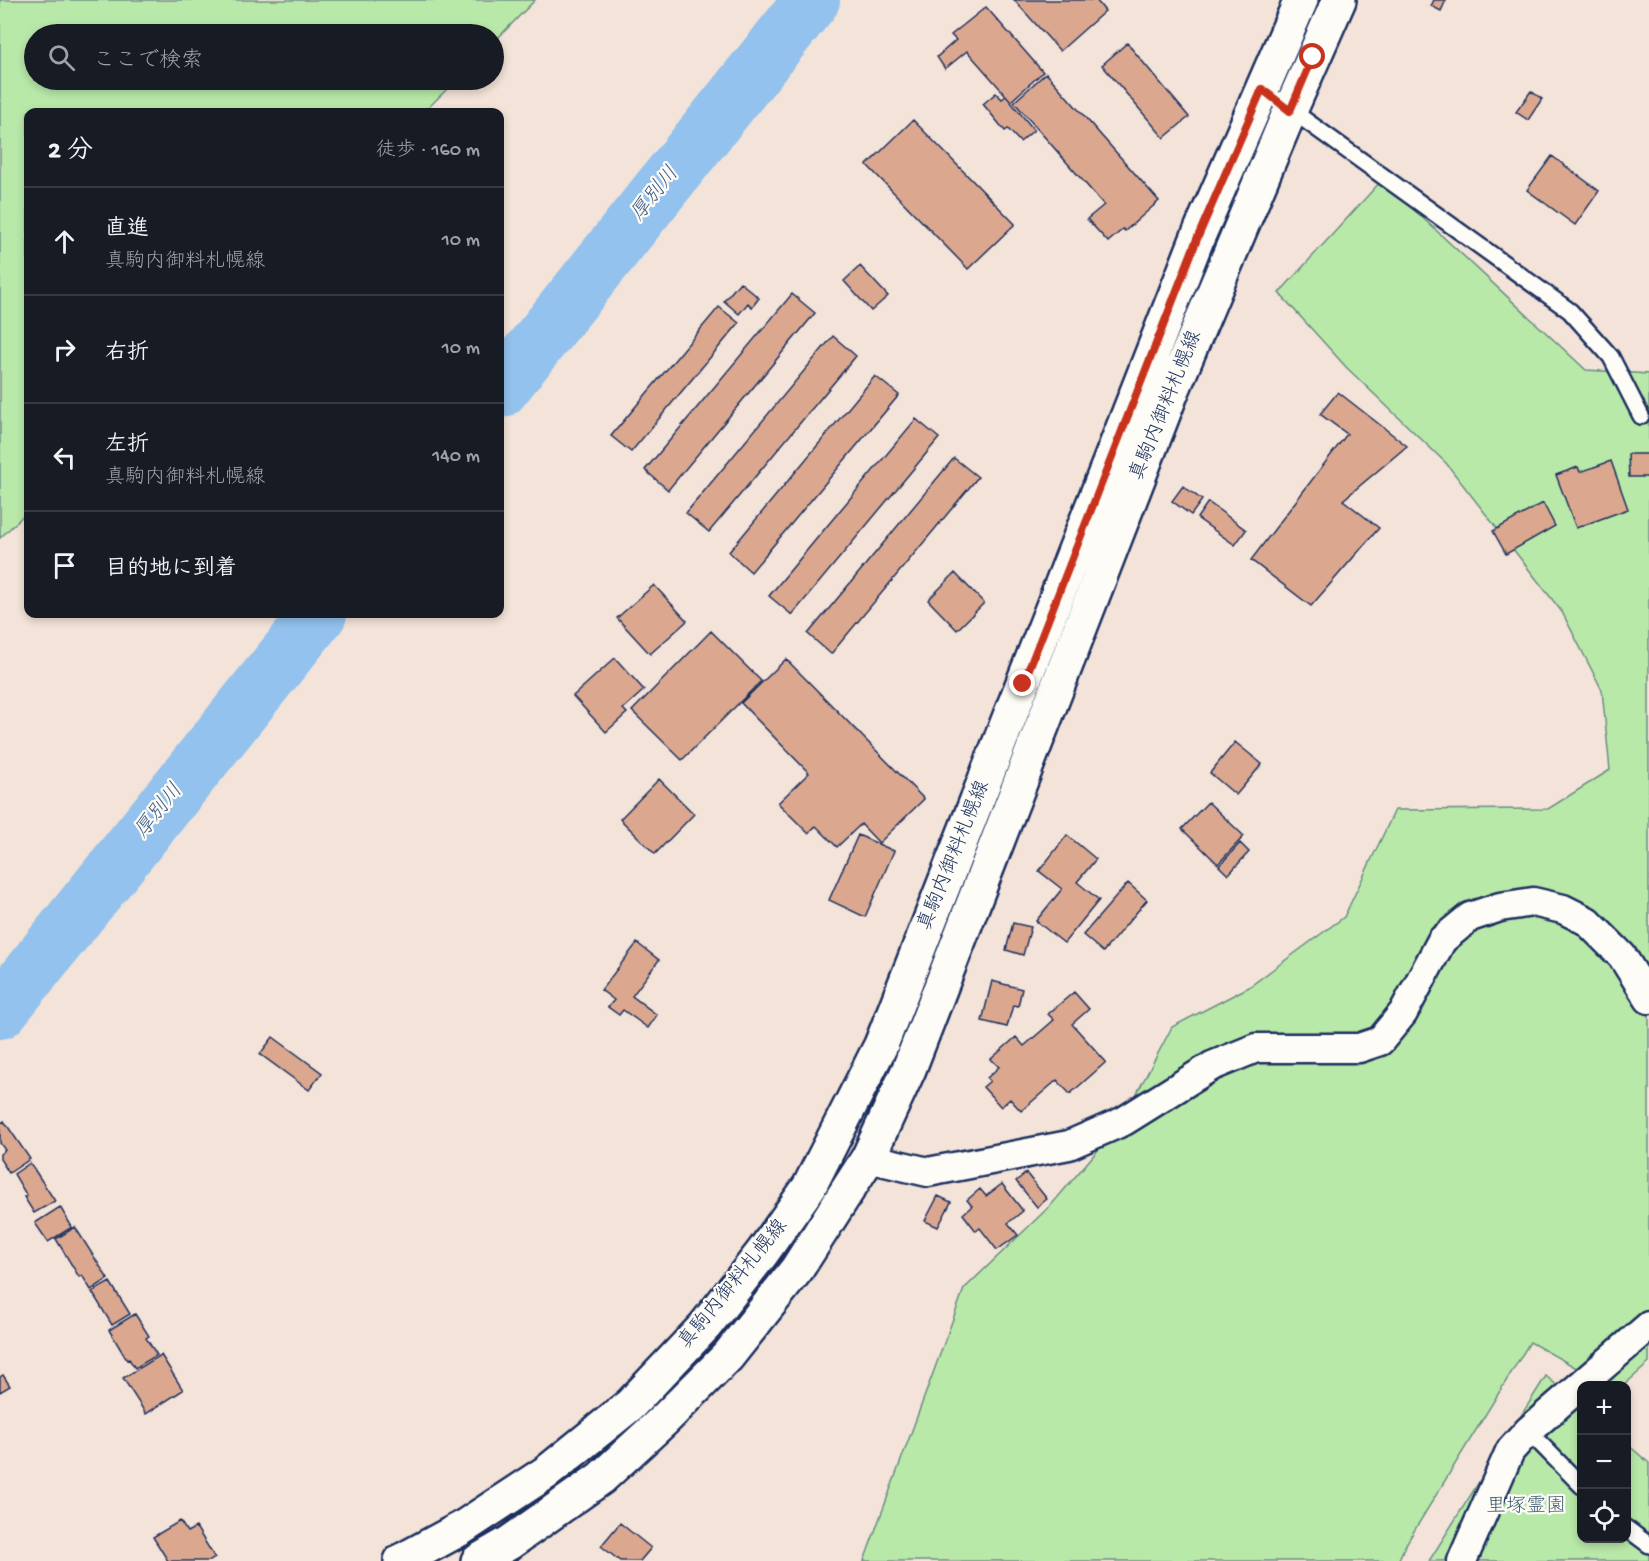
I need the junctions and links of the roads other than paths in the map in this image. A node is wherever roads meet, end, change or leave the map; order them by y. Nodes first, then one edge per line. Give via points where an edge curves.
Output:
1 (1301, 0) edge
2 (1339, 0) edge
3 (1262, 89) junction
4 (1290, 111) junction
5 (1641, 416) dead end
6 (1649, 999) edge
7 (868, 1158) junction
8 (1649, 1326) edge
9 (1528, 1431) junction
10 (1577, 1482) edge
11 (1631, 1532) edge
12 (1649, 1545) edge
13 (401, 1561) edge
14 (477, 1561) edge
15 (1462, 1561) edge

1 - 3 main road, 真駒内御料札幌線
2 - 4 main road, 真駒内御料札幌線
3 - 4 lane
3 - 13 main road, 真駒内御料札幌線 via 1197,239 881,1045 809,1187 705,1326 630,1405 547,1472 462,1528
4 - 5 lane via 1570,311 1611,357
4 - 7 main road, 真駒内御料札幌線 via 1171,393 909,1069
6 - 7 street via 1622,956 1587,921 1563,909 1533,902 1500,907 1470,917 1442,940 1402,1013 1380,1041 1359,1048 1256,1048 1212,1066 1124,1121 1069,1145 928,1172
7 - 14 main road, 真駒内御料札幌線 via 797,1269 728,1356 601,1478 509,1544
8 - 9 street
9 - 10 lane
9 - 15 street via 1510,1451
11 - 12 lane

